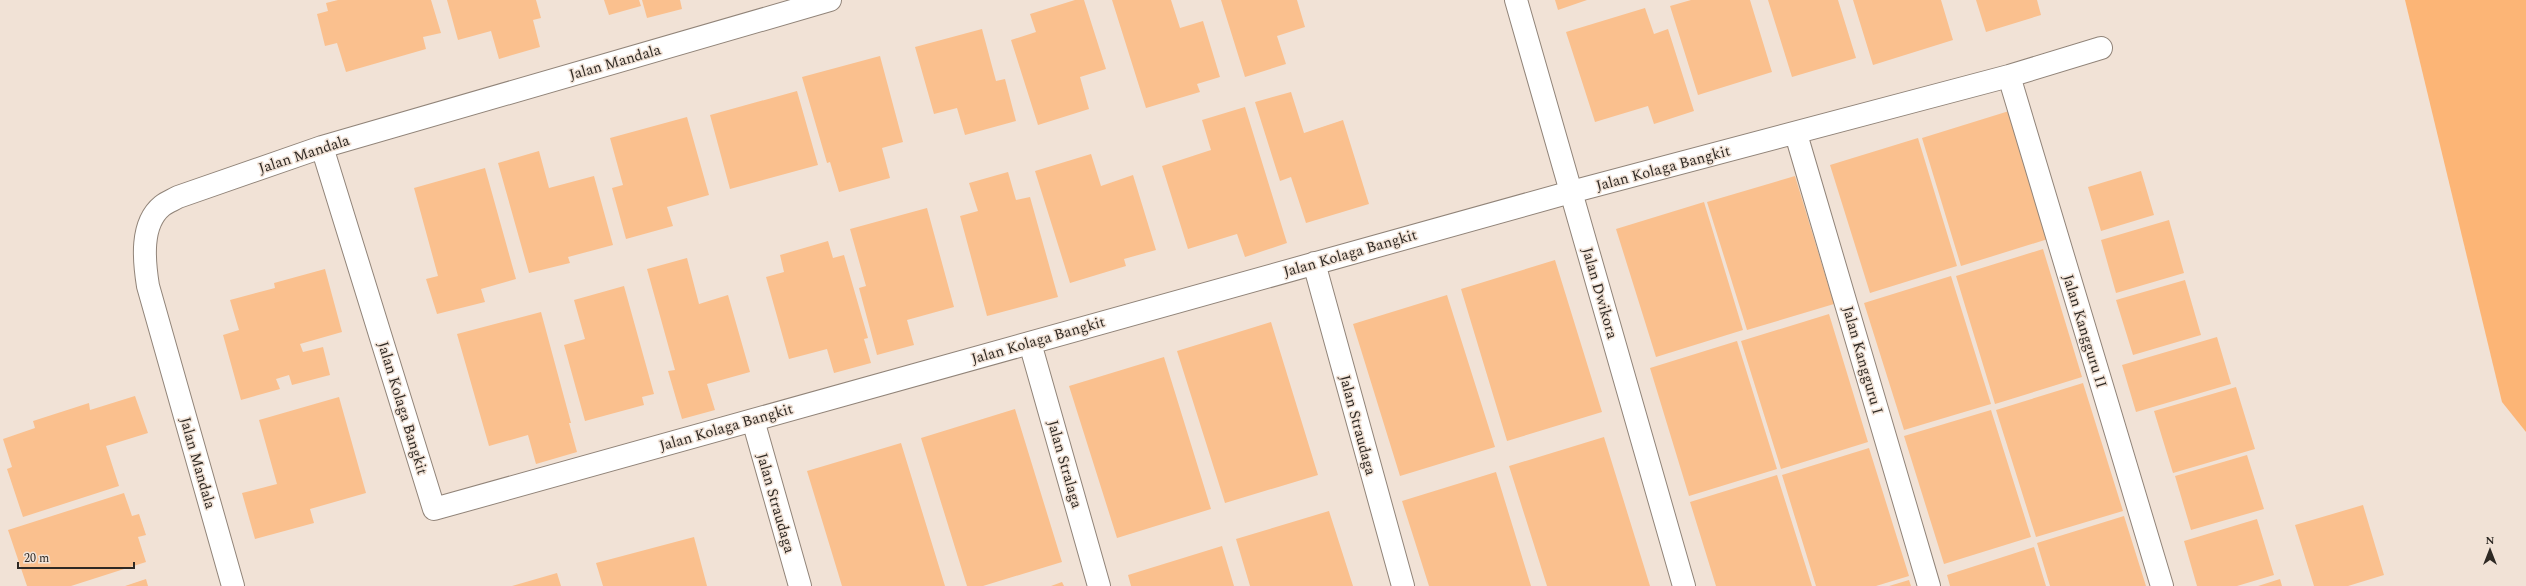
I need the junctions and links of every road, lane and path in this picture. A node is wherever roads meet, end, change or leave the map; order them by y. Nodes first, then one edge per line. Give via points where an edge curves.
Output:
1 (830, 0) edge
2 (1516, 0) edge
3 (2101, 48) dead end
4 (2009, 76) junction
5 (1796, 134) junction
6 (322, 147) junction
7 (1571, 192) junction
8 (1314, 263) junction
9 (1030, 343) junction
10 (753, 420) junction
11 (233, 586) edge
12 (800, 586) edge
13 (1099, 586) edge
14 (1403, 586) edge
15 (1684, 586) edge
16 (1930, 586) edge
17 (2162, 586) edge

1 - 6 street, Jalan Mandala
2 - 7 street, Jalan Dwikora
3 - 4 street, Jalan Kolaga Bangkit
4 - 5 street, Jalan Kolaga Bangkit
4 - 17 street, Jalan Kangguru II
5 - 7 street, Jalan Kolaga Bangkit
5 - 16 street, Jalan Kangguru I
6 - 10 street, Jalan Kolaga Bangkit via 434,509
6 - 11 street, Jalan Mandala via 178,197 162,206 151,221 146,243 148,286
7 - 8 street, Jalan Kolaga Bangkit
7 - 15 street, Jalan Dwikora
8 - 9 street, Jalan Kolaga Bangkit
8 - 14 street, Jalan Straudaga
9 - 10 street, Jalan Kolaga Bangkit
9 - 13 street, Jalan Stralaga
10 - 12 street, Jalan Straudaga

